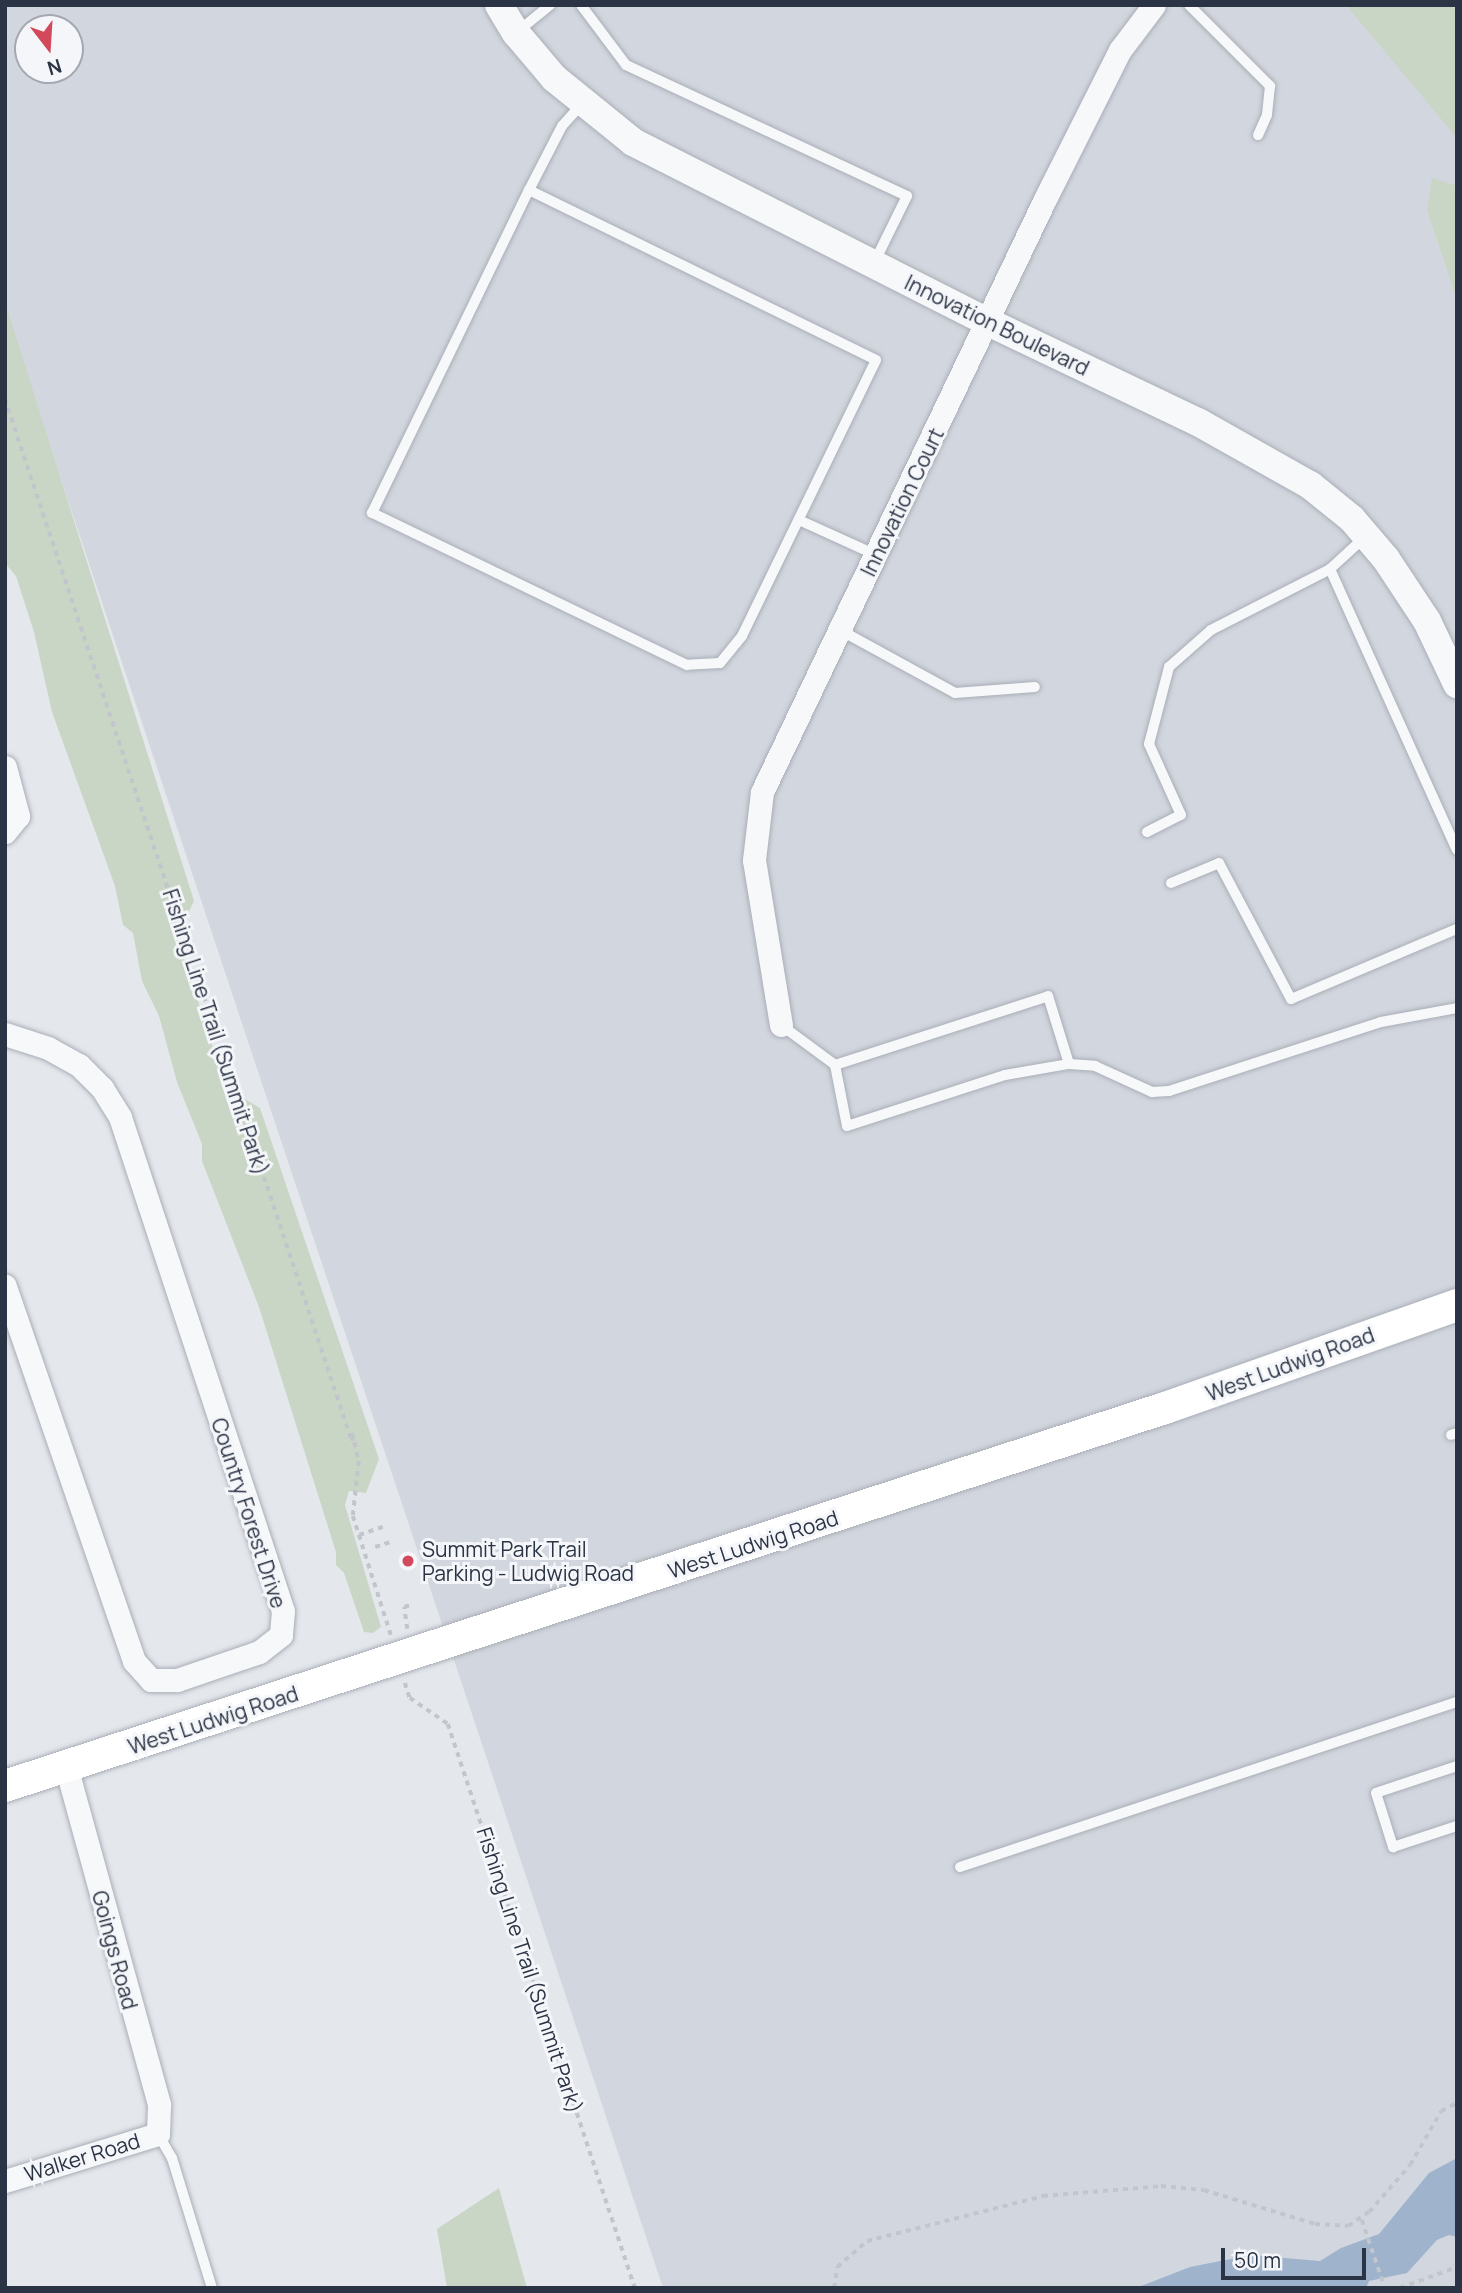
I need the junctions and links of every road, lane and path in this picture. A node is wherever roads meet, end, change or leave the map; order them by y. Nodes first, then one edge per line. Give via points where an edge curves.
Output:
1 (499, 5) edge
2 (550, 5) edge
3 (581, 5) edge
4 (1154, 5) edge
5 (1189, 5) edge
6 (516, 33) junction
7 (583, 103) junction
8 (1258, 135) dead end
9 (529, 190) junction
10 (873, 265) junction
11 (988, 322) junction
12 (5, 399) edge
13 (799, 520) junction
14 (1366, 536) junction
15 (876, 555) junction
16 (1330, 569) junction
17 (839, 630) junction
18 (1457, 684) edge
19 (1035, 687) dead end
20 (5, 767) edge
21 (5, 832) edge
22 (1147, 832) dead end
23 (1457, 850) edge
24 (1171, 883) dead end
25 (1457, 929) edge
26 (1457, 1008) edge
27 (781, 1025) joint
28 (5, 1034) edge
29 (1069, 1064) junction
30 (835, 1065) junction
31 (5, 1286) edge
32 (1457, 1305) edge
33 (385, 1526) dead end
34 (359, 1535) junction
35 (390, 1542) dead end
36 (375, 1547) dead end
37 (410, 1605) dead end
38 (390, 1635) junction
39 (393, 1643) dead end
40 (401, 1671) dead end
41 (1457, 1702) edge
42 (1457, 1766) edge
43 (66, 1767) junction
44 (5, 1786) edge
45 (1457, 1826) edge
46 (960, 1867) dead end
47 (1457, 2103) edge
48 (158, 2134) junction
49 (5, 2181) edge
50 (1362, 2219) junction
51 (1457, 2267) edge
52 (212, 2288) edge
53 (635, 2288) edge
54 (834, 2288) edge
55 (1385, 2288) edge
56 (1400, 2288) edge

1 - 6 street, Innovation Boulevard
2 - 6 lane
3 - 10 lane via 626,65 907,196
4 - 11 street, Innovation Court via 1120,50
5 - 8 lane via 1270,86 1268,115
6 - 7 street, Innovation Boulevard via 554,78
7 - 9 lane via 562,126
7 - 10 street, Innovation Boulevard via 633,142 682,170
9 - 13 lane via 876,360
9 - 13 lane via 372,513 687,665 704,667 720,663 734,652
10 - 11 street, Innovation Boulevard
11 - 14 street, Innovation Boulevard via 1265,456 1310,485
11 - 15 street, Innovation Court
12 - 34 path, Fishing Line Trail (Summit Park) via 352,1441 352,1433 359,1461 351,1503
13 - 15 lane
14 - 16 lane
14 - 18 street, Innovation Boulevard via 1427,621
15 - 17 street, Innovation Court
16 - 22 lane via 1211,630 1168,667 1149,744 1181,815
16 - 23 lane
17 - 19 lane via 955,693
17 - 27 street, Innovation Court via 762,792 754,860
20 - 21 street via 18,816
24 - 25 lane via 1219,863 1291,999
26 - 29 lane via 1381,1022 1169,1091 1152,1092 1095,1066
27 - 30 lane
28 - 31 street, Country Forest Drive via 79,1065 102,1088 120,1117 283,1611 281,1635 259,1652 177,1680 150,1680 134,1661
29 - 30 lane via 1005,1075 847,1126
29 - 30 lane via 1048,996
32 - 43 main road, West Ludwig Road via 1139,1417
33 - 34 path
34 - 38 path, Fishing Line Trail (Summit Park)
35 - 36 path
37 - 38 path via 404,1606 407,1630
38 - 39 path, Fishing Line Trail (Summit Park)
40 - 53 path, Fishing Line Trail (Summit Park) via 410,1698 448,1724
41 - 46 lane
42 - 45 lane via 1376,1793 1393,1847
43 - 44 main road, West Ludwig Road
43 - 48 street, Goings Road via 159,2104
47 - 50 path via 1441,2110 1410,2165
48 - 49 street, Walker Road
48 - 52 lane via 172,2158
50 - 54 path via 1332,2228 1204,2190 1161,2186 1043,2196 867,2241 837,2267
50 - 55 path
51 - 56 path

